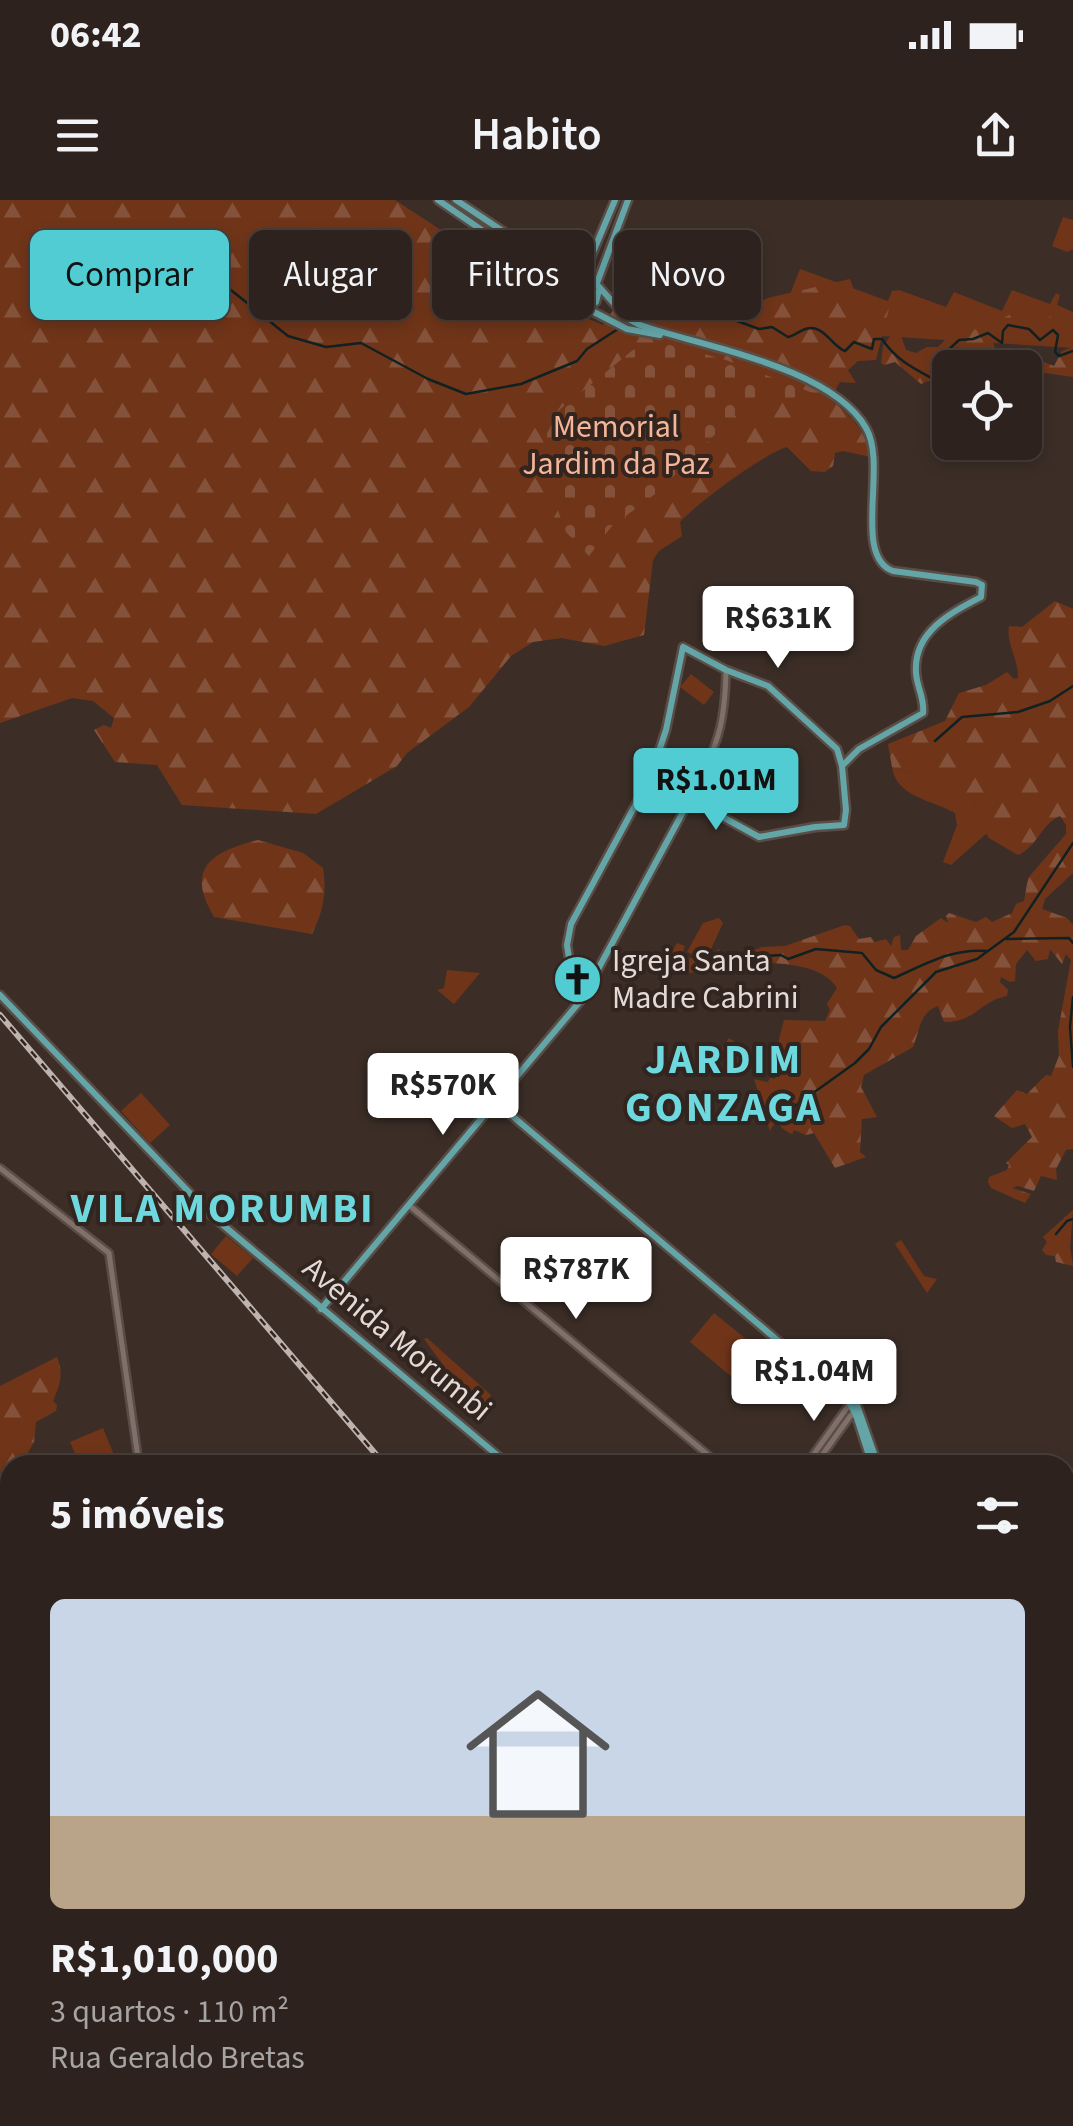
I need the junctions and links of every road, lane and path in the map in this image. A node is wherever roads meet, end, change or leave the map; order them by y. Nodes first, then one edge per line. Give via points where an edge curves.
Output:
1 (438, 200) edge
2 (456, 200) edge
3 (615, 200) edge
4 (628, 200) edge
5 (482, 230) edge
6 (501, 230) edge
7 (594, 248) edge
8 (594, 285) edge
9 (598, 287) junction
10 (594, 303) edge
11 (594, 312) edge
12 (671, 336) junction
13 (726, 670) junction
14 (858, 749) junction
15 (837, 750) junction
16 (842, 766) junction
17 (690, 799) junction
18 (600, 964) junction
19 (585, 971) junction
20 (590, 984) junction
21 (0, 995) edge
22 (496, 1103) junction
23 (0, 1168) edge
24 (410, 1206) junction
25 (321, 1308) junction
26 (853, 1402) junction
27 (851, 1414) junction
28 (138, 1455) edge
29 (498, 1455) edge
30 (708, 1455) edge
31 (815, 1455) edge
32 (822, 1455) edge
33 (870, 1455) edge
34 (872, 1455) edge

1 - 5 main road
2 - 6 main road
3 - 7 main road
4 - 9 main road
8 - 9 main road
9 - 10 main road
9 - 12 main road via 631,320
11 - 12 main road via 638,333
12 - 14 main road via 764,362 839,396 874,447 872,539 883,568 984,588 981,597 938,622 922,646 916,671 923,713
13 - 15 main road via 768,686
13 - 17 street via 722,728
13 - 19 main road via 683,647 650,778 569,929 569,958
14 - 15 main road
14 - 16 main road
15 - 16 main road
16 - 17 main road via 844,825 759,837
17 - 18 main road
18 - 19 main road
18 - 20 main road
19 - 20 main road
20 - 22 main road
21 - 25 main road, Avenida Morumbi via 207,1212
22 - 24 main road
22 - 26 main road
23 - 28 street via 109,1253
24 - 25 main road
24 - 30 street
25 - 29 main road, Avenida Morumbi
26 - 27 main road
26 - 34 main road
27 - 31 street
27 - 32 street
27 - 33 main road

